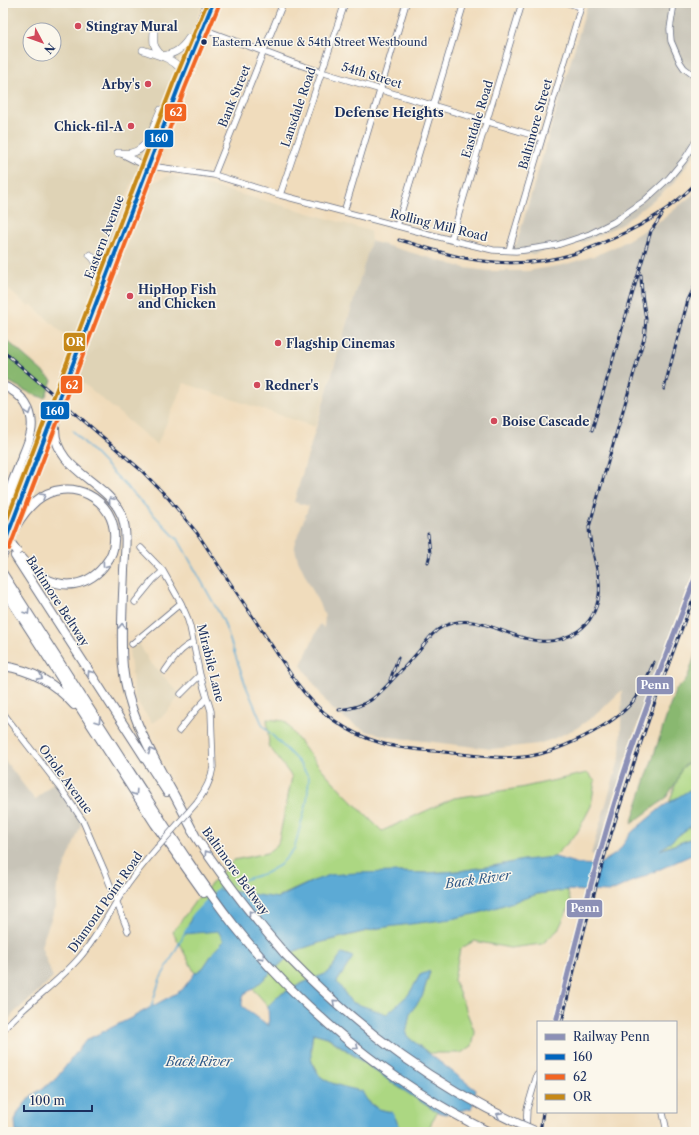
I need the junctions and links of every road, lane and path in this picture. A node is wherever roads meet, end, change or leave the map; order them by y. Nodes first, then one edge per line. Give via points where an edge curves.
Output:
1 (207, 3) edge
2 (213, 3) edge
3 (283, 3) edge
4 (344, 3) edge
5 (406, 3) edge
6 (464, 3) edge
7 (522, 3) edge
8 (568, 3) edge
9 (674, 3) edge
10 (581, 5) edge
11 (200, 28) junction
12 (154, 31) dead end
13 (143, 50) dead end
14 (264, 52) junction
15 (162, 56) junction
16 (181, 70) junction
17 (321, 72) junction
18 (696, 78) edge
19 (179, 86) junction
20 (380, 90) junction
21 (172, 91) junction
22 (433, 105) junction
23 (488, 122) junction
24 (542, 138) junction
25 (696, 141) edge
26 (118, 153) joint
27 (146, 166) junction
28 (214, 175) junction
29 (280, 195) junction
30 (344, 212) junction
31 (397, 226) junction
32 (451, 240) junction
33 (509, 250) junction
34 (90, 255) dead end
35 (93, 297) junction
36 (3, 386) edge
37 (62, 392) junction
38 (3, 512) edge
39 (3, 523) edge
40 (3, 532) edge
41 (3, 537) edge
42 (3, 547) edge
43 (141, 548) dead end
44 (16, 553) junction
45 (3, 555) edge
46 (163, 572) junction
47 (5, 576) edge
48 (3, 588) edge
49 (135, 602) dead end
50 (181, 603) junction
51 (193, 643) junction
52 (132, 644) dead end
53 (3, 666) edge
54 (165, 671) dead end
55 (200, 675) junction
56 (182, 694) dead end
57 (208, 698) junction
58 (3, 713) edge
59 (180, 731) dead end
60 (112, 757) junction
61 (202, 796) joint
62 (195, 835) junction
63 (201, 884) junction
64 (116, 903) junction
65 (128, 930) dead end
66 (3, 1030) edge
67 (537, 1075) edge
68 (663, 1113) dead end
69 (488, 1132) edge
70 (526, 1132) edge
71 (538, 1132) edge
72 (667, 1132) edge

1 - 11 main road, Eastern Avenue
2 - 11 main road, Eastern Avenue
3 - 14 street, Bank Street
4 - 17 street, Lansdale Road
5 - 20 street
6 - 22 street
7 - 23 street, Eastdale Road
8 - 10 street
9 - 18 street via 670,21 671,41 684,68
10 - 24 street, Baltimore Street
11 - 14 street, 54th Street
11 - 15 main road via 193,31 178,52
11 - 16 main road, Eastern Avenue
11 - 19 main road, Eastern Avenue
12 - 15 main road via 154,46
13 - 15 main road
14 - 17 street, 54th Street
14 - 28 street, Bank Street
15 - 16 main road
16 - 19 main road
16 - 21 main road, Eastern Avenue
17 - 20 street, 54th Street
17 - 29 street, Lansdale Road
19 - 27 main road, Eastern Avenue
20 - 22 street, 54th Street
20 - 30 street
21 - 26 main road via 146,143 131,153
21 - 27 main road, Eastern Avenue
22 - 23 street, 54th Street
22 - 31 street
23 - 24 street, 54th Street
23 - 32 street, Eastdale Road
24 - 33 street, Baltimore Street
25 - 33 street, Rolling Mill Road via 665,183 614,222 590,234 557,245
26 - 27 street, Rolling Mill Road
27 - 28 street, Rolling Mill Road
27 - 35 main road, Eastern Avenue
27 - 37 main road, Eastern Avenue
28 - 29 street, Rolling Mill Road
29 - 30 street, Rolling Mill Road
30 - 31 street, Rolling Mill Road
31 - 32 street, Rolling Mill Road
32 - 33 street, Rolling Mill Road via 493,250
34 - 35 main road via 97,268
35 - 39 main road, Eastern Avenue via 38,441
36 -> 38 highway via 16,392 24,402 30,412 32,425
37 - 42 main road, Eastern Avenue
62 -> 37 highway via 143,736 131,706 123,669 121,644 124,523 113,502 70,463 59,448 55,428
40 - 44 highway, bridge
41 - 44 highway, Baltimore Beltway
43 - 46 street, Mirabile Lane
45 -> 44 highway via 11,535 29,507 41,497 56,490 73,490 90,495 103,505 111,518 115,535 112,553 98,574 81,582 63,584 47,580
62 -> 44 highway, Baltimore Beltway
46 - 49 street
46 - 50 street, Mirabile Lane
47 -> 63 highway
48 - 60 highway
50 - 51 street, Mirabile Lane via 190,625
50 - 52 street
51 - 54 street via 185,646
51 - 55 street, Mirabile Lane
53 -> 60 highway via 37,675 60,690
55 - 56 street
55 - 57 street, Mirabile Lane
57 - 59 street
57 - 61 street, Mirabile Lane via 214,761 212,775
58 - 64 street, Oriole Avenue via 83,820
60 -> 63 highway via 155,824
61 - 64 street, Diamond Point Road, bridge via 130,880
71 -> 62 highway, Baltimore Beltway, bridge via 439,1082 361,1024 319,988 285,954 250,912
63 -> 69 highway via 252,947 287,985 347,1040 428,1099
64 - 65 street, Oriole Avenue
64 - 66 street, Diamond Point Road via 78,960
67 - 70 street via 527,1109
68 - 72 street

